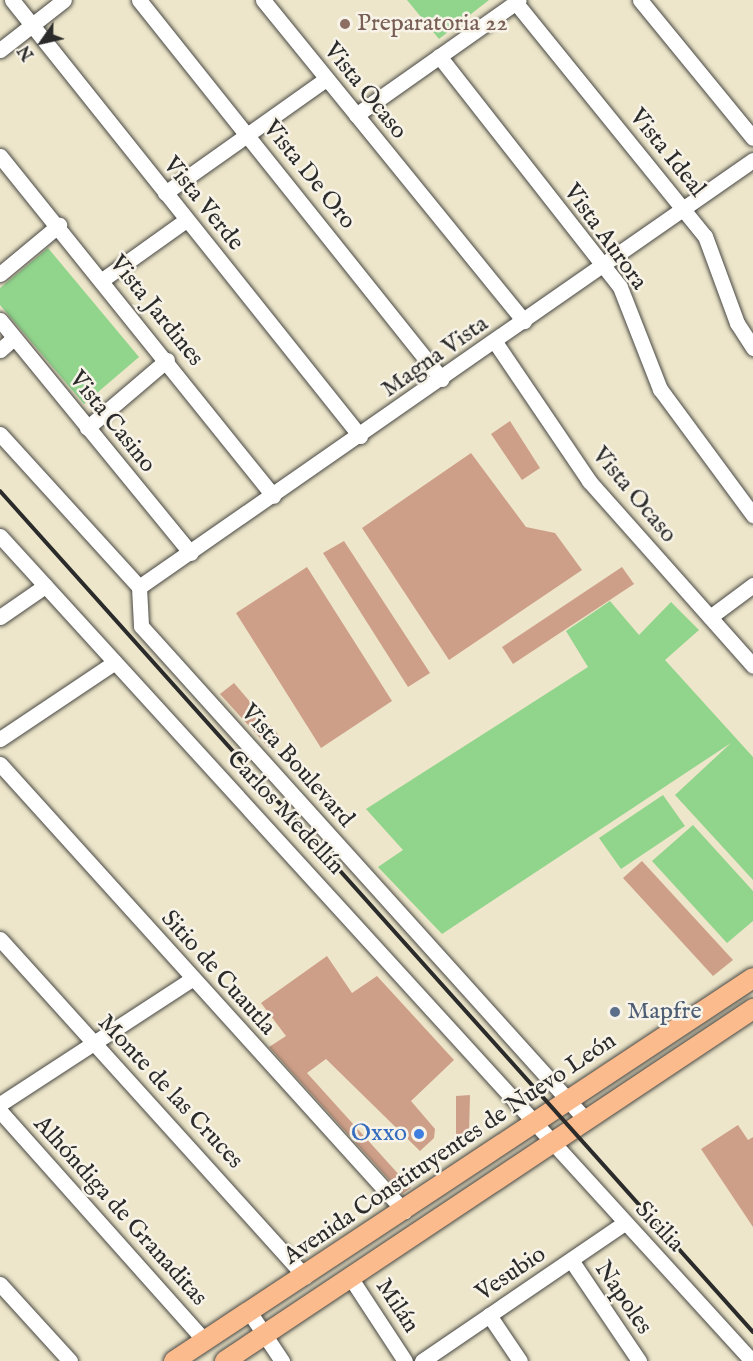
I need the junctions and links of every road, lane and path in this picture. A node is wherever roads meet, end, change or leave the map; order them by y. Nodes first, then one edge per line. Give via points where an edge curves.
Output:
1 (12, 0) edge
2 (64, 0) edge
3 (139, 0) edge
4 (263, 0) edge
5 (640, 0) edge
6 (518, 1) edge
7 (32, 25) junction
8 (0, 50) edge
9 (439, 56) junction
10 (326, 79) junction
11 (356, 115) junction
12 (248, 135) junction
13 (753, 138) edge
14 (0, 156) edge
15 (753, 160) edge
16 (165, 193) junction
17 (684, 210) junction
18 (186, 220) junction
19 (59, 225) junction
20 (604, 265) junction
21 (0, 274) edge
22 (102, 280) junction
23 (0, 320) edge
24 (524, 321) junction
25 (14, 338) junction
26 (495, 342) junction
27 (753, 348) edge
28 (0, 350) edge
29 (167, 360) junction
30 (442, 379) junction
31 (87, 428) junction
32 (0, 434) edge
33 (360, 436) junction
34 (273, 496) junction
35 (753, 515) edge
36 (0, 536) edge
37 (190, 553) junction
38 (753, 585) edge
39 (45, 586) junction
40 (139, 587) junction
41 (0, 617) edge
42 (710, 617) junction
43 (115, 662) junction
44 (753, 666) edge
45 (0, 739) edge
46 (0, 764) edge
47 (0, 939) edge
48 (753, 978) edge
49 (192, 979) junction
50 (753, 1009) edge
51 (93, 1043) junction
52 (569, 1100) junction
53 (0, 1104) edge
54 (0, 1111) edge
55 (586, 1120) junction
56 (536, 1122) junction
57 (554, 1142) junction
58 (404, 1210) junction
59 (624, 1223) junction
60 (570, 1260) junction
61 (305, 1276) junction
62 (350, 1276) junction
63 (0, 1284) edge
64 (250, 1313) junction
65 (489, 1315) junction
66 (264, 1334) junction
67 (206, 1341) junction
68 (70, 1361) edge
69 (174, 1361) edge
70 (225, 1361) edge
71 (282, 1361) edge
72 (405, 1361) edge
73 (422, 1361) edge
74 (520, 1361) edge
75 (639, 1361) edge
76 (752, 1361) edge

1 - 7 street, Vista Verde
2 - 7 street
3 - 12 street, Vista De Oro
4 - 10 street, Vista Ocaso
5 - 13 street
6 - 9 street
6 - 17 street, Vista Ideal
7 - 8 street
7 - 16 street, Vista Verde
9 - 11 street
9 - 20 street, Vista Aurora
10 - 11 street, Vista Ocaso
10 - 12 street
11 - 24 street, Vista Ocaso
12 - 16 street
12 - 30 street, Vista De Oro
14 - 19 street, Vista Jardines
15 - 17 street, Magna Vista
16 - 18 street, Vista Verde
17 - 20 street, Magna Vista
17 - 27 street, Vista Ideal via 713,251 737,323
18 - 22 street
18 - 33 street, Vista Verde
19 - 21 street
19 - 22 street, Vista Jardines
20 - 24 street, Magna Vista
20 - 35 street, Vista Aurora via 629,307 660,389
22 - 29 street, Vista Jardines
23 - 25 street, Vista Casino
24 - 26 street, Magna Vista
25 - 28 street
25 - 31 street, Vista Casino
26 - 30 street, Magna Vista
26 - 42 street, Vista Ocaso via 589,481
29 - 31 street
29 - 34 street, Vista Jardines
30 - 33 street, Magna Vista
31 - 37 street, Vista Casino
32 - 40 street
33 - 34 street, Magna Vista
34 - 37 street, Magna Vista
36 - 39 street, Carlos Medellín
37 - 40 street, Magna Vista
38 - 42 street
39 - 41 street
39 - 43 street, Carlos Medellín
40 - 52 street, Vista Boulevard via 141,626
42 - 44 street, Vista Ocaso
43 - 45 street
43 - 56 street, Carlos Medellín
46 - 49 street, Sitio de Cuautla
47 - 51 street, Monte de las Cruces
48 - 52 main road, Avenida Constituyentes de Nuevo León
49 - 51 street
49 - 58 street, Sitio de Cuautla
50 - 55 main road, Avenida Constituyentes de Nuevo León
51 - 53 street
51 - 61 street, Monte de las Cruces
52 - 55 street, Vista Boulevard
52 - 56 main road, Avenida Constituyentes de Nuevo León
54 - 67 street, Alhóndiga de Granaditas
55 - 57 main road, Avenida Constituyentes de Nuevo León
56 - 57 street, Sicilia
56 - 58 main road, Avenida Constituyentes de Nuevo León
57 - 59 street, Sicilia
57 - 62 main road, Avenida Constituyentes de Nuevo León
58 - 61 main road, Avenida Constituyentes de Nuevo León
59 - 60 street, Vesubio
59 - 76 street, Sicilia
60 - 65 street, Vesubio
60 - 75 street, Napoles
61 - 64 main road, Avenida Constituyentes de Nuevo León
62 - 66 main road, Avenida Constituyentes de Nuevo León
62 - 72 street, Milán
63 - 68 street
64 - 66 street
64 - 67 main road, Avenida Constituyentes de Nuevo León
65 - 73 street, Vesubio
65 - 74 street
66 - 70 main road, Avenida Constituyentes de Nuevo León
66 - 71 street
67 - 69 main road, Avenida Constituyentes de Nuevo León

